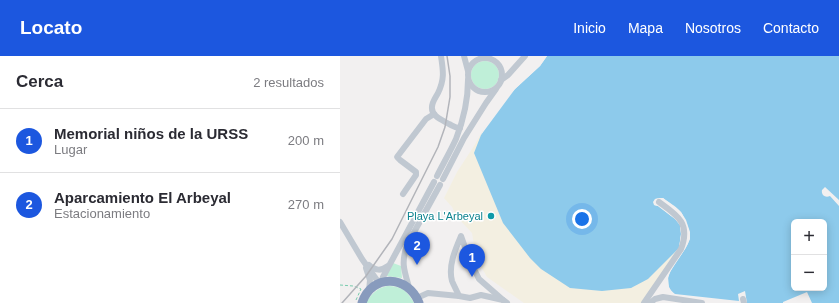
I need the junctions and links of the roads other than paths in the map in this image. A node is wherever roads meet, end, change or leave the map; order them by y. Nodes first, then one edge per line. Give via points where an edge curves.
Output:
1 (440, 56) edge
2 (464, 56) edge
3 (526, 56) edge
4 (485, 57) edge
5 (468, 71) junction
6 (468, 80) junction
7 (500, 83) junction
8 (434, 114) junction
9 (458, 126) junction
10 (434, 182) dead end
11 (440, 185) dead end
12 (403, 194) dead end
13 (659, 202) dead end
14 (340, 222) edge
15 (362, 259) junction
16 (391, 263) junction
17 (380, 283) junction
18 (487, 286) junction
19 (409, 288) junction
20 (654, 289) junction
21 (365, 290) junction
22 (482, 295) junction
23 (459, 296) junction
24 (663, 297) junction
25 (418, 300) edge
26 (505, 301) edge
27 (362, 303) edge
28 (644, 303) edge
29 (650, 303) edge
30 (702, 303) edge

1 - 8 street via 443,82 432,104
2 - 5 street
3 - 7 street
4 - 5 street via 472,62
4 - 7 street via 492,59 501,68
5 - 6 street
6 - 7 street via 471,86 481,92 494,90
6 - 9 street via 464,113
7 - 9 street via 440,177 456,140
8 - 9 street via 442,121 456,128
8 - 12 street via 426,119 397,157 416,172
10 - 16 street
11 - 19 street via 407,245 403,265
13 - 20 street via 681,221 684,240 681,249
14 - 15 street
15 - 16 street via 374,269 380,270
15 - 17 street
15 - 21 street via 370,280
16 - 17 street
17 - 19 highway via 392,281
17 - 21 highway
18 - 22 street
18 - 23 street via 479,279 461,236 452,268 452,280
18 - 26 street
19 - 25 highway
20 - 24 street
20 - 28 street
21 - 27 highway
22 - 23 street via 470,298
22 - 26 street
23 - 25 street via 428,293
24 - 29 street
24 - 30 street

